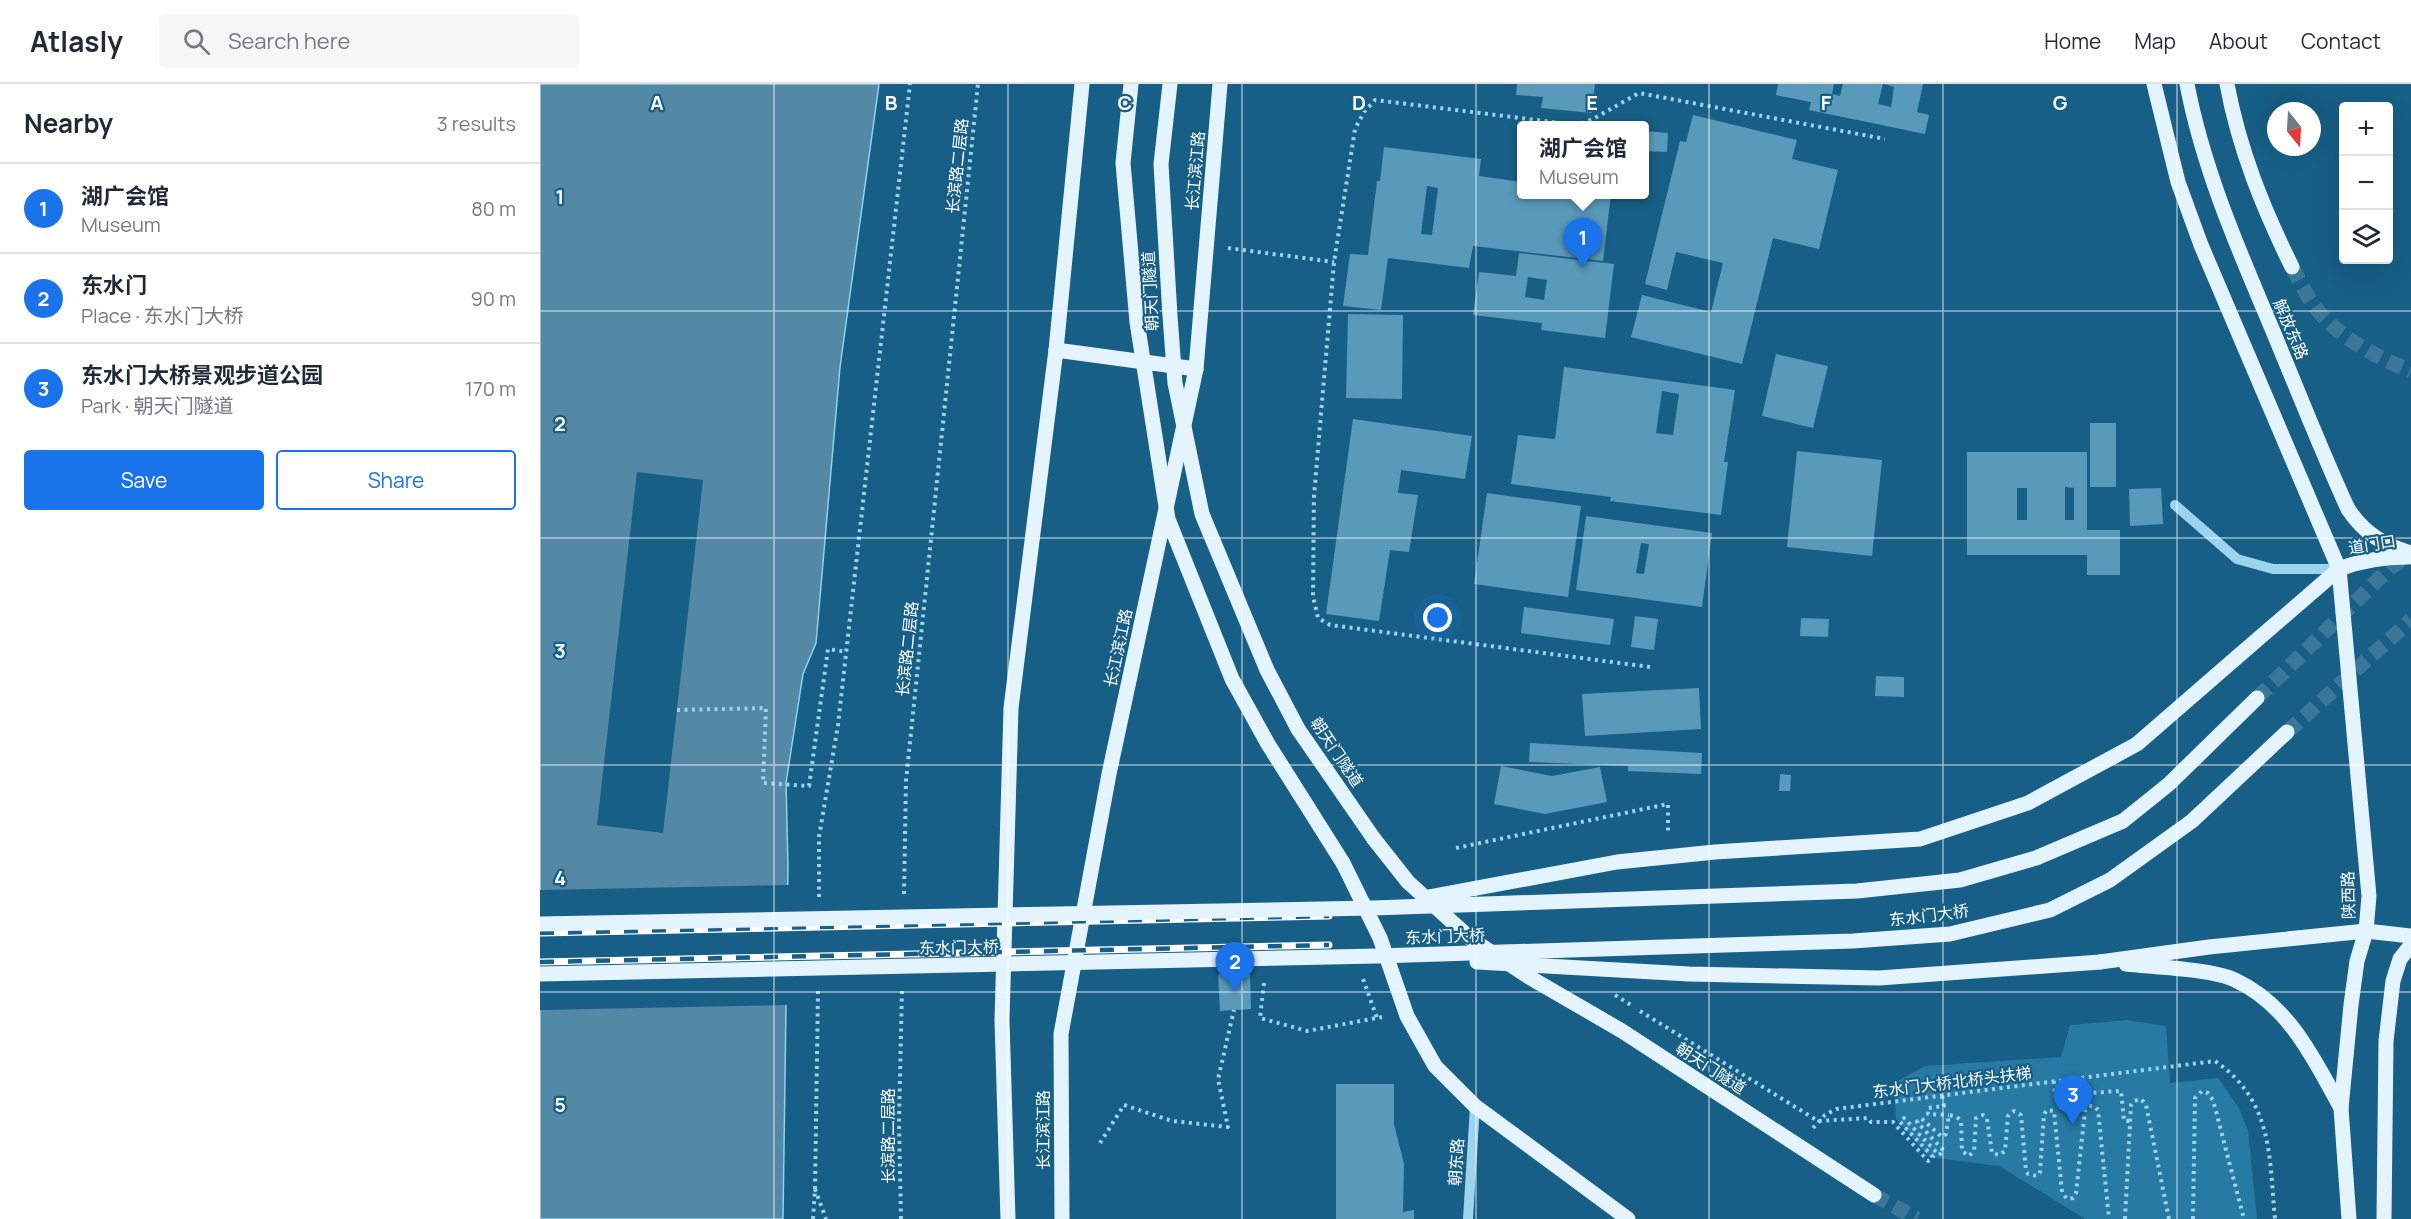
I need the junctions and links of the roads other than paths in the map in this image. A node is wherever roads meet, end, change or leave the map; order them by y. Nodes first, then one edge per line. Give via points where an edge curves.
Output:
1 (1082, 84) edge
2 (1131, 84) edge
3 (1170, 84) edge
4 (1220, 84) edge
5 (2154, 84) edge
6 (2187, 84) edge
7 (2227, 84) edge
8 (2292, 267) tunnel mouth
9 (1056, 350) junction
10 (1196, 369) junction
11 (2175, 505) dead end
12 (2411, 555) edge
13 (2339, 569) junction
14 (2257, 698) tunnel mouth
15 (2287, 732) tunnel mouth
16 (1373, 908) junction
17 (540, 924) edge
18 (2366, 931) junction
19 (2411, 936) edge
20 (2411, 945) edge
21 (1378, 956) junction
22 (2100, 962) junction
23 (540, 974) edge
24 (1475, 1106) junction
25 (2341, 1108) junction
26 (1874, 1195) tunnel mouth
27 (1008, 1219) edge
28 (1062, 1219) edge
29 (1468, 1219) edge
30 (1628, 1219) edge
31 (2349, 1219) edge
32 (2384, 1219) edge

1 - 9 main road
2 - 24 main road, 朝天门隧道, bridge via 1123,163 1135,299 1168,519 1232,679 1343,864 1380,938 1407,1016 1435,1066
3 - 26 main road, 朝天门隧道, bridge via 1161,164 1175,384 1202,514 1268,670 1298,729 1408,882 1471,939 1622,1031
4 - 10 main road, 长江滨江路
5 - 13 main road via 2178,182 2201,245
6 - 12 main road, 解放东路 via 2192,114 2233,235 2348,509 2373,537
7 - 8 main road via 2246,161
9 - 10 main road
9 - 27 main road via 1011,708 1002,1020
10 - 28 main road, 长江滨江路 via 1109,774 1061,1034
11 - 13 street via 2237,559 2273,569
12 - 13 main road, 道门口 via 2359,562
13 - 16 main road, bridge via 2137,744 2028,803 1920,839 1617,862
13 - 18 main road, 陕西路 via 2369,896
14 - 16 main road, 东水门大桥, bridge via 2169,784 2123,821 2036,858 1960,880 1857,891
15 - 21 main road, 东水门大桥, bridge via 2192,821 2110,880 2050,910 1950,934 1853,941
16 - 17 main road, 东水门大桥, bridge
18 - 19 main road
18 - 22 main road
18 - 25 main road, 陕西路 via 2350,1005
20 - 32 main road via 2400,959 2393,981 2386,1041
21 - 22 main road, bridge via 1689,974 1879,978
21 - 23 main road, 东水门大桥, bridge
22 - 25 main road via 2235,979 2274,1006 2303,1038
24 - 29 street, 朝东路
24 - 30 main road, 朝天门隧道
25 - 31 main road, 陕西路

